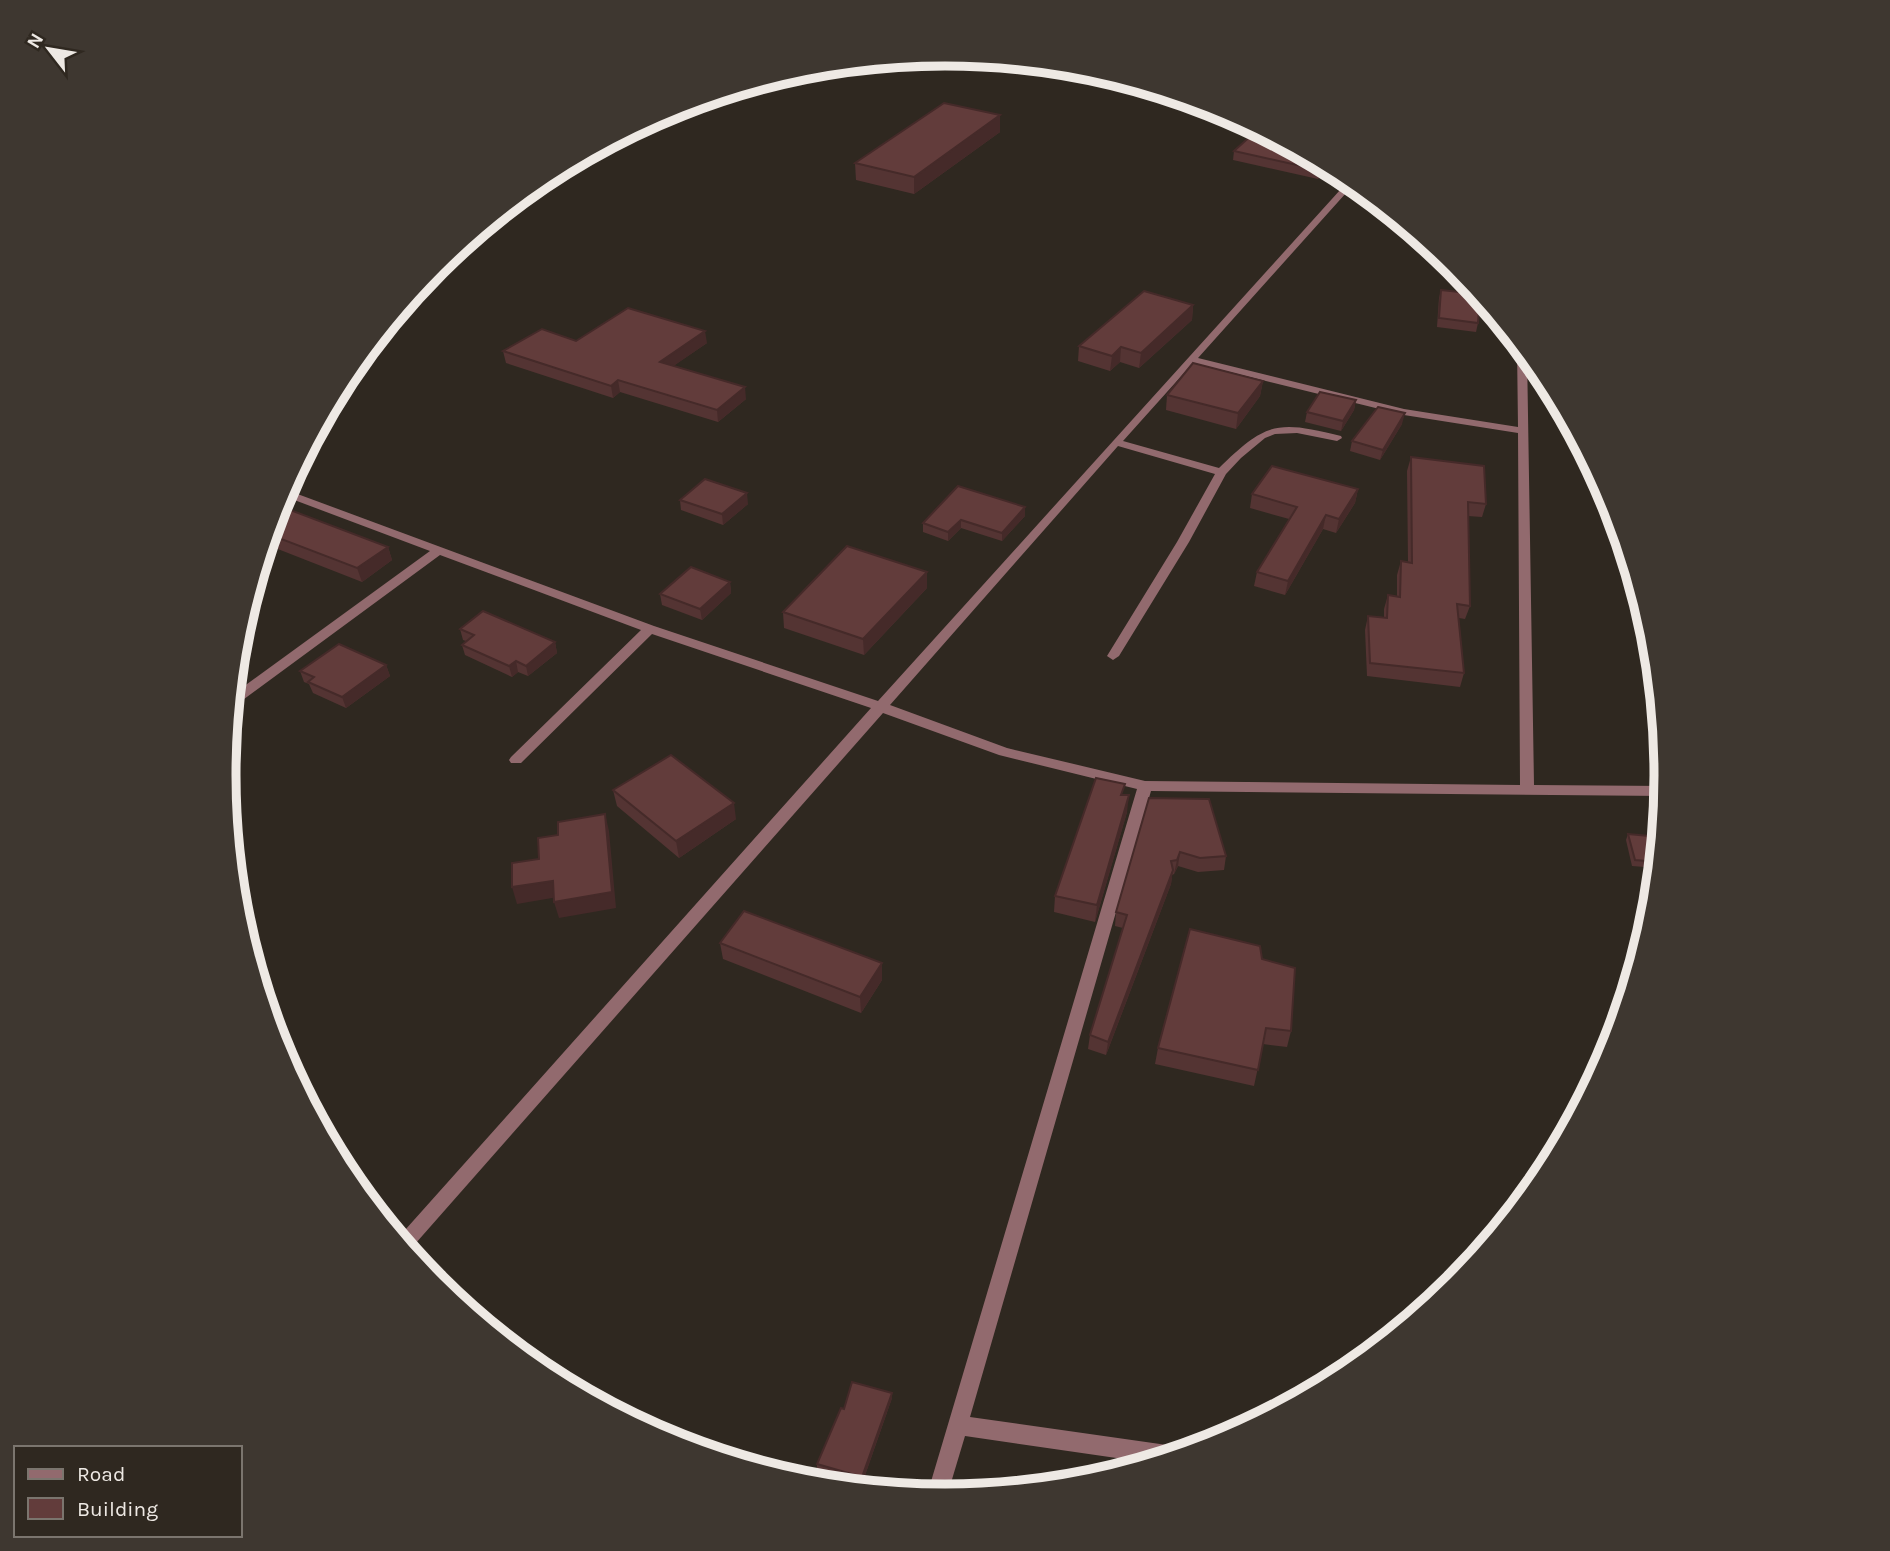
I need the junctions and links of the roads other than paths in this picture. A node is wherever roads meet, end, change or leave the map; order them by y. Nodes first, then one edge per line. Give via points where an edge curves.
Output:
1 (1344, 190) edge
2 (1191, 359) junction
3 (1522, 365) edge
4 (1523, 431) junction
5 (1337, 438) dead end
6 (1116, 442) junction
7 (1221, 471) junction
8 (294, 496) edge
9 (439, 550) junction
10 (650, 629) junction
11 (1113, 656) dead end
12 (241, 695) edge
13 (881, 707) junction
14 (516, 760) dead end
15 (1145, 786) junction
16 (1527, 791) junction
17 (1653, 791) edge
18 (409, 1239) edge
19 (957, 1425) junction
20 (1153, 1453) edge
21 (940, 1484) edge

1 - 2 street
2 - 4 street via 1404,412
2 - 6 street
3 - 4 street
4 - 16 street
5 - 7 street via 1288,428 1270,430
6 - 7 street
6 - 13 street
7 - 11 street
8 - 9 street
9 - 10 street
9 - 12 street
10 - 13 street
10 - 14 street
13 - 15 street via 1004,752
13 - 18 street
15 - 16 street
15 - 19 street
16 - 17 street
19 - 20 street
19 - 21 street

